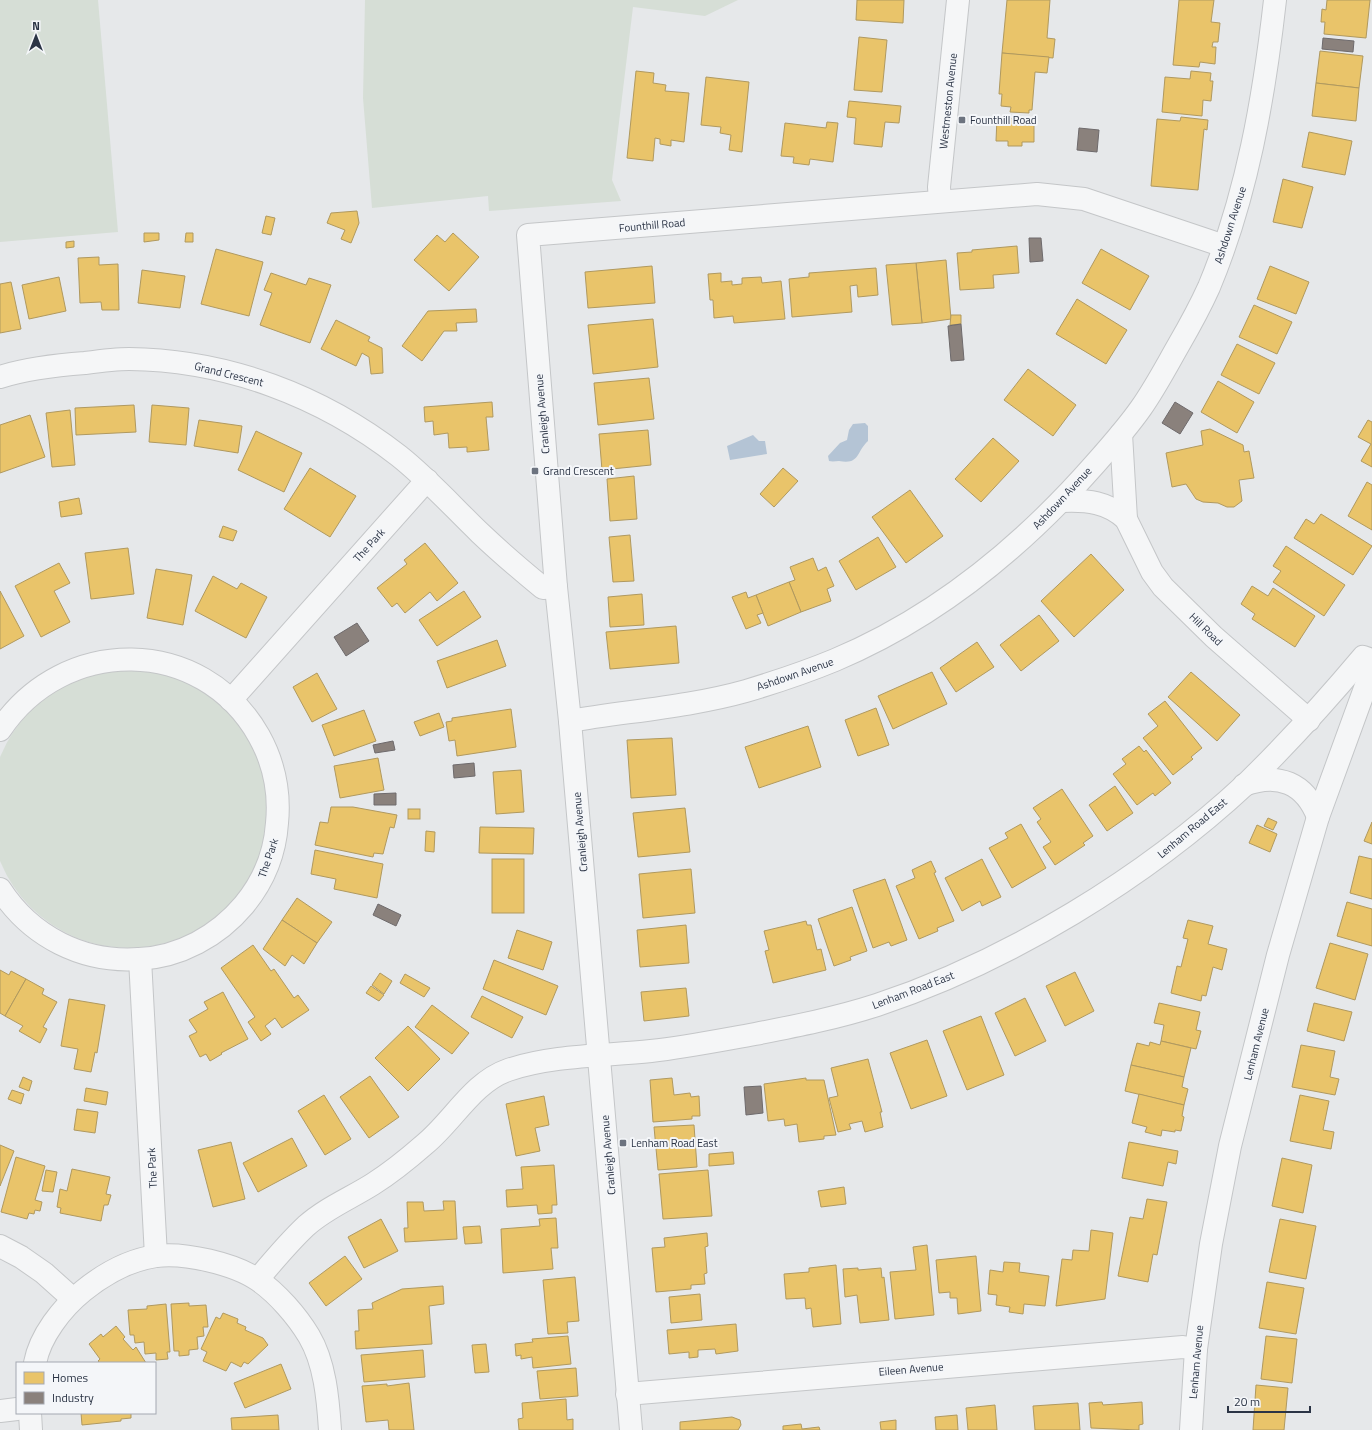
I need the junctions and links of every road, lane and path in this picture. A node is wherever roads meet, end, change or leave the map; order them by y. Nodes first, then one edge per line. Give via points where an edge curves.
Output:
1 (958, 0) edge
2 (1275, 0) edge
3 (940, 201) junction
4 (528, 235) joint
5 (1224, 246) junction
6 (0, 377) edge
7 (1121, 434) junction
8 (427, 480) junction
9 (1063, 500) junction
10 (1126, 519) junction
11 (556, 587) junction
12 (1372, 660) edge
13 (1372, 669) edge
14 (231, 700) junction
15 (3, 720) edge
16 (1309, 720) junction
17 (570, 721) junction
18 (1244, 785) junction
19 (1318, 817) junction
20 (0, 889) edge
21 (140, 959) junction
22 (599, 1056) junction
23 (0, 1246) edge
24 (156, 1256) junction
25 (258, 1279) junction
26 (73, 1299) junction
27 (1196, 1349) junction
28 (35, 1362) edge
29 (627, 1394) junction
30 (16, 1409) edge
31 (0, 1411) edge
32 (30, 1414) edge
33 (31, 1430) edge
34 (330, 1430) edge
35 (630, 1430) edge
36 (1191, 1430) edge

1 - 3 street, Westmeston Avenue via 939,188
2 - 5 street, Ashdown Avenue via 1269,54 1251,152
3 - 4 street, Founthill Road
3 - 5 street, Founthill Road via 1037,194 1077,198
4 - 11 street, Cranleigh Avenue
5 - 7 street, Ashdown Avenue via 1208,288 1186,333 1141,408
6 - 8 street, Grand Crescent via 64,364 128,359 176,363 244,376 297,394 333,411 365,431
7 - 9 street, Ashdown Avenue
7 - 10 street, Hill Road
8 - 11 street, Grand Crescent via 543,588
8 - 14 street, The Park
9 - 10 street, Hill Road via 1081,500 1106,505
9 - 17 street, Ashdown Avenue via 1020,541 946,599 838,659 744,691
10 - 16 street, Hill Road via 1143,555 1163,587 1214,637
11 - 17 street, Cranleigh Avenue
12 - 16 street, Lenham Road East via 1363,658
13 - 19 street, Lenham Avenue
14 - 15 street, The Park via 199,677 174,667 137,659 109,660 84,665 58,676 36,690
14 - 21 street, The Park via 239,707 263,744 275,778 278,815 270,857 249,899 224,925 187,947 158,957
16 - 18 street, Lenham Road East
17 - 22 street, Cranleigh Avenue
18 - 19 street via 1266,779 1289,783 1307,797
18 - 22 street, Lenham Road East via 1163,854 1117,885 1021,942 967,969 877,1005 831,1018 698,1045
19 - 27 street, Lenham Avenue via 1278,954 1230,1146 1211,1244
20 - 21 street, The Park via 30,924 65,946 102,958
21 - 24 street, The Park
22 - 25 street, Lenham Road East via 530,1065 502,1073 483,1084 429,1141 400,1165 307,1224
22 - 29 street, Cranleigh Avenue
23 - 26 street via 21,1257
24 - 25 street via 206,1259
24 - 26 street via 118,1268 94,1282
25 - 34 street via 292,1313 309,1337 319,1361 326,1392
26 - 28 street via 55,1320
27 - 29 street, Eileen Avenue via 1175,1348
27 - 36 street, Lenham Avenue
29 - 35 street, Cranleigh Avenue
30 - 31 street
32 - 33 street

